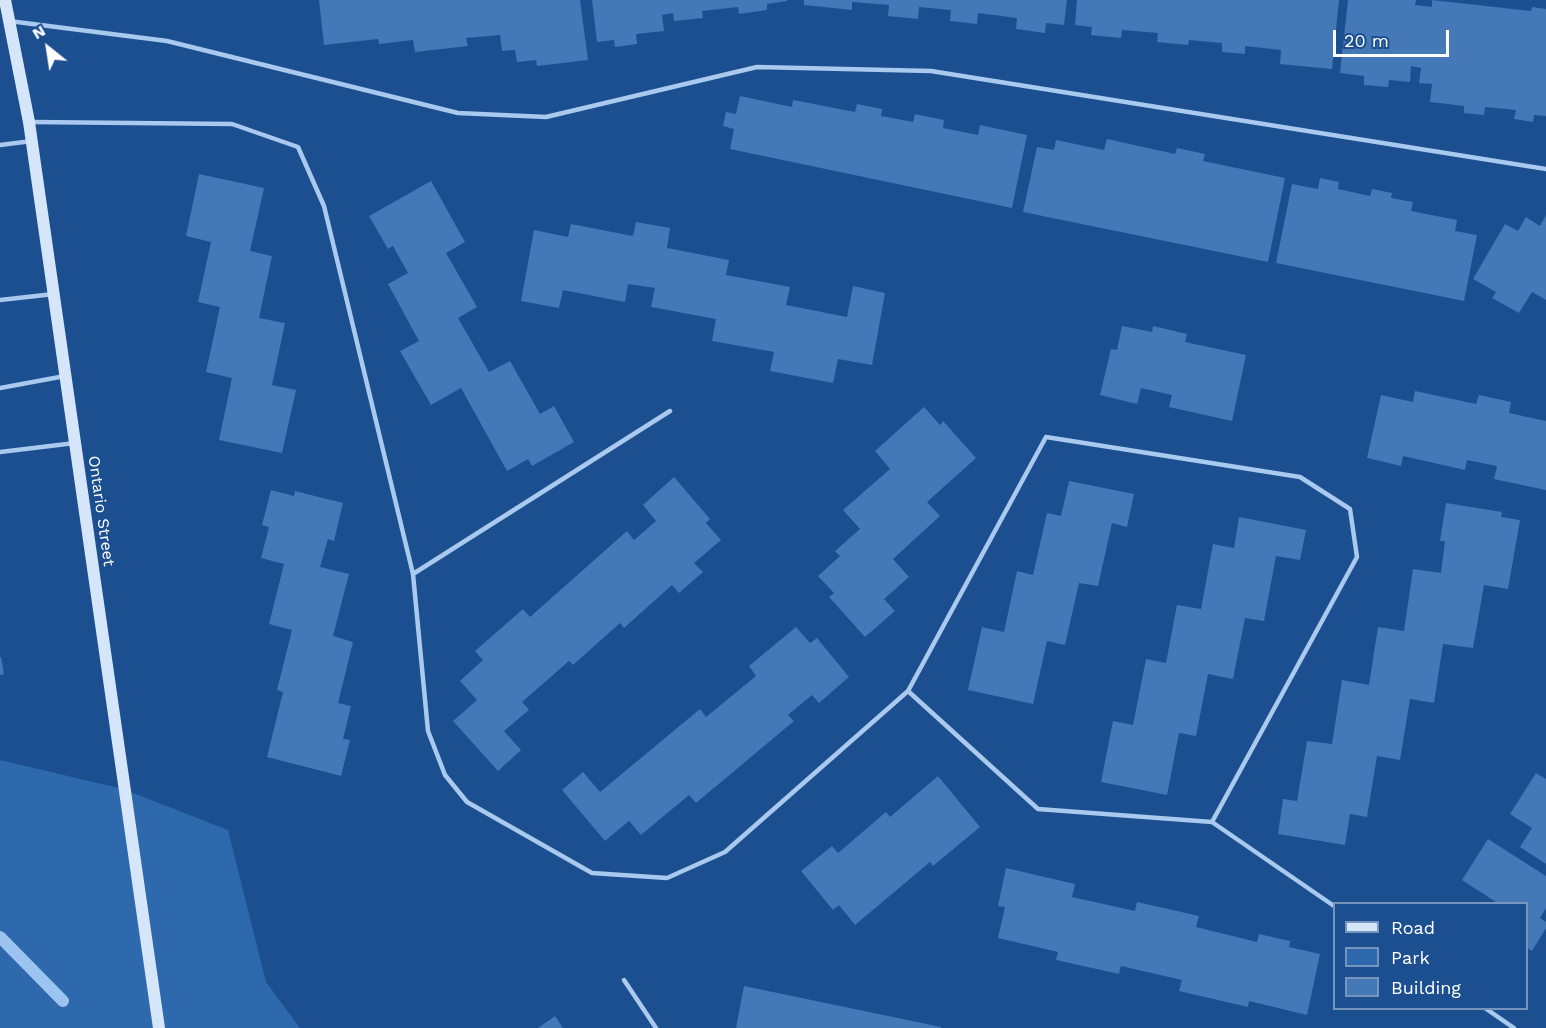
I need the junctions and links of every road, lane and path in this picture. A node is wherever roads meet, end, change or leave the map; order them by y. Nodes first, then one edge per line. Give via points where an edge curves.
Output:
1 (5, 0) edge
2 (9, 21) junction
3 (29, 122) junction
4 (32, 141) junction
5 (0, 145) edge
6 (1546, 169) edge
7 (54, 294) junction
8 (0, 300) edge
9 (65, 376) junction
10 (0, 388) edge
11 (670, 411) dead end
12 (75, 442) junction
13 (0, 452) edge
14 (413, 574) junction
15 (908, 691) junction
16 (1212, 822) junction
17 (1333, 905) edge
18 (624, 980) dead end
19 (1488, 1010) edge
20 (159, 1028) edge
21 (656, 1028) edge
22 (1514, 1028) edge

1 - 2 main road, Ontario Street
2 - 3 main road, Ontario Street
2 - 6 lane via 167,41 458,113 546,117 757,67 931,71
3 - 4 main road, Ontario Street
3 - 14 lane via 232,124 298,147 324,206
4 - 5 lane
4 - 7 main road, Ontario Street
7 - 8 lane
7 - 9 main road, Ontario Street
9 - 10 lane
9 - 12 main road, Ontario Street
11 - 14 lane
12 - 13 lane
12 - 20 main road, Ontario Street
14 - 15 lane via 428,731 445,775 466,802 592,873 667,878 725,852
15 - 16 lane via 1038,809
15 - 16 lane via 1046,437 1299,477 1350,508 1357,557
16 - 17 lane
18 - 21 lane
19 - 22 lane

